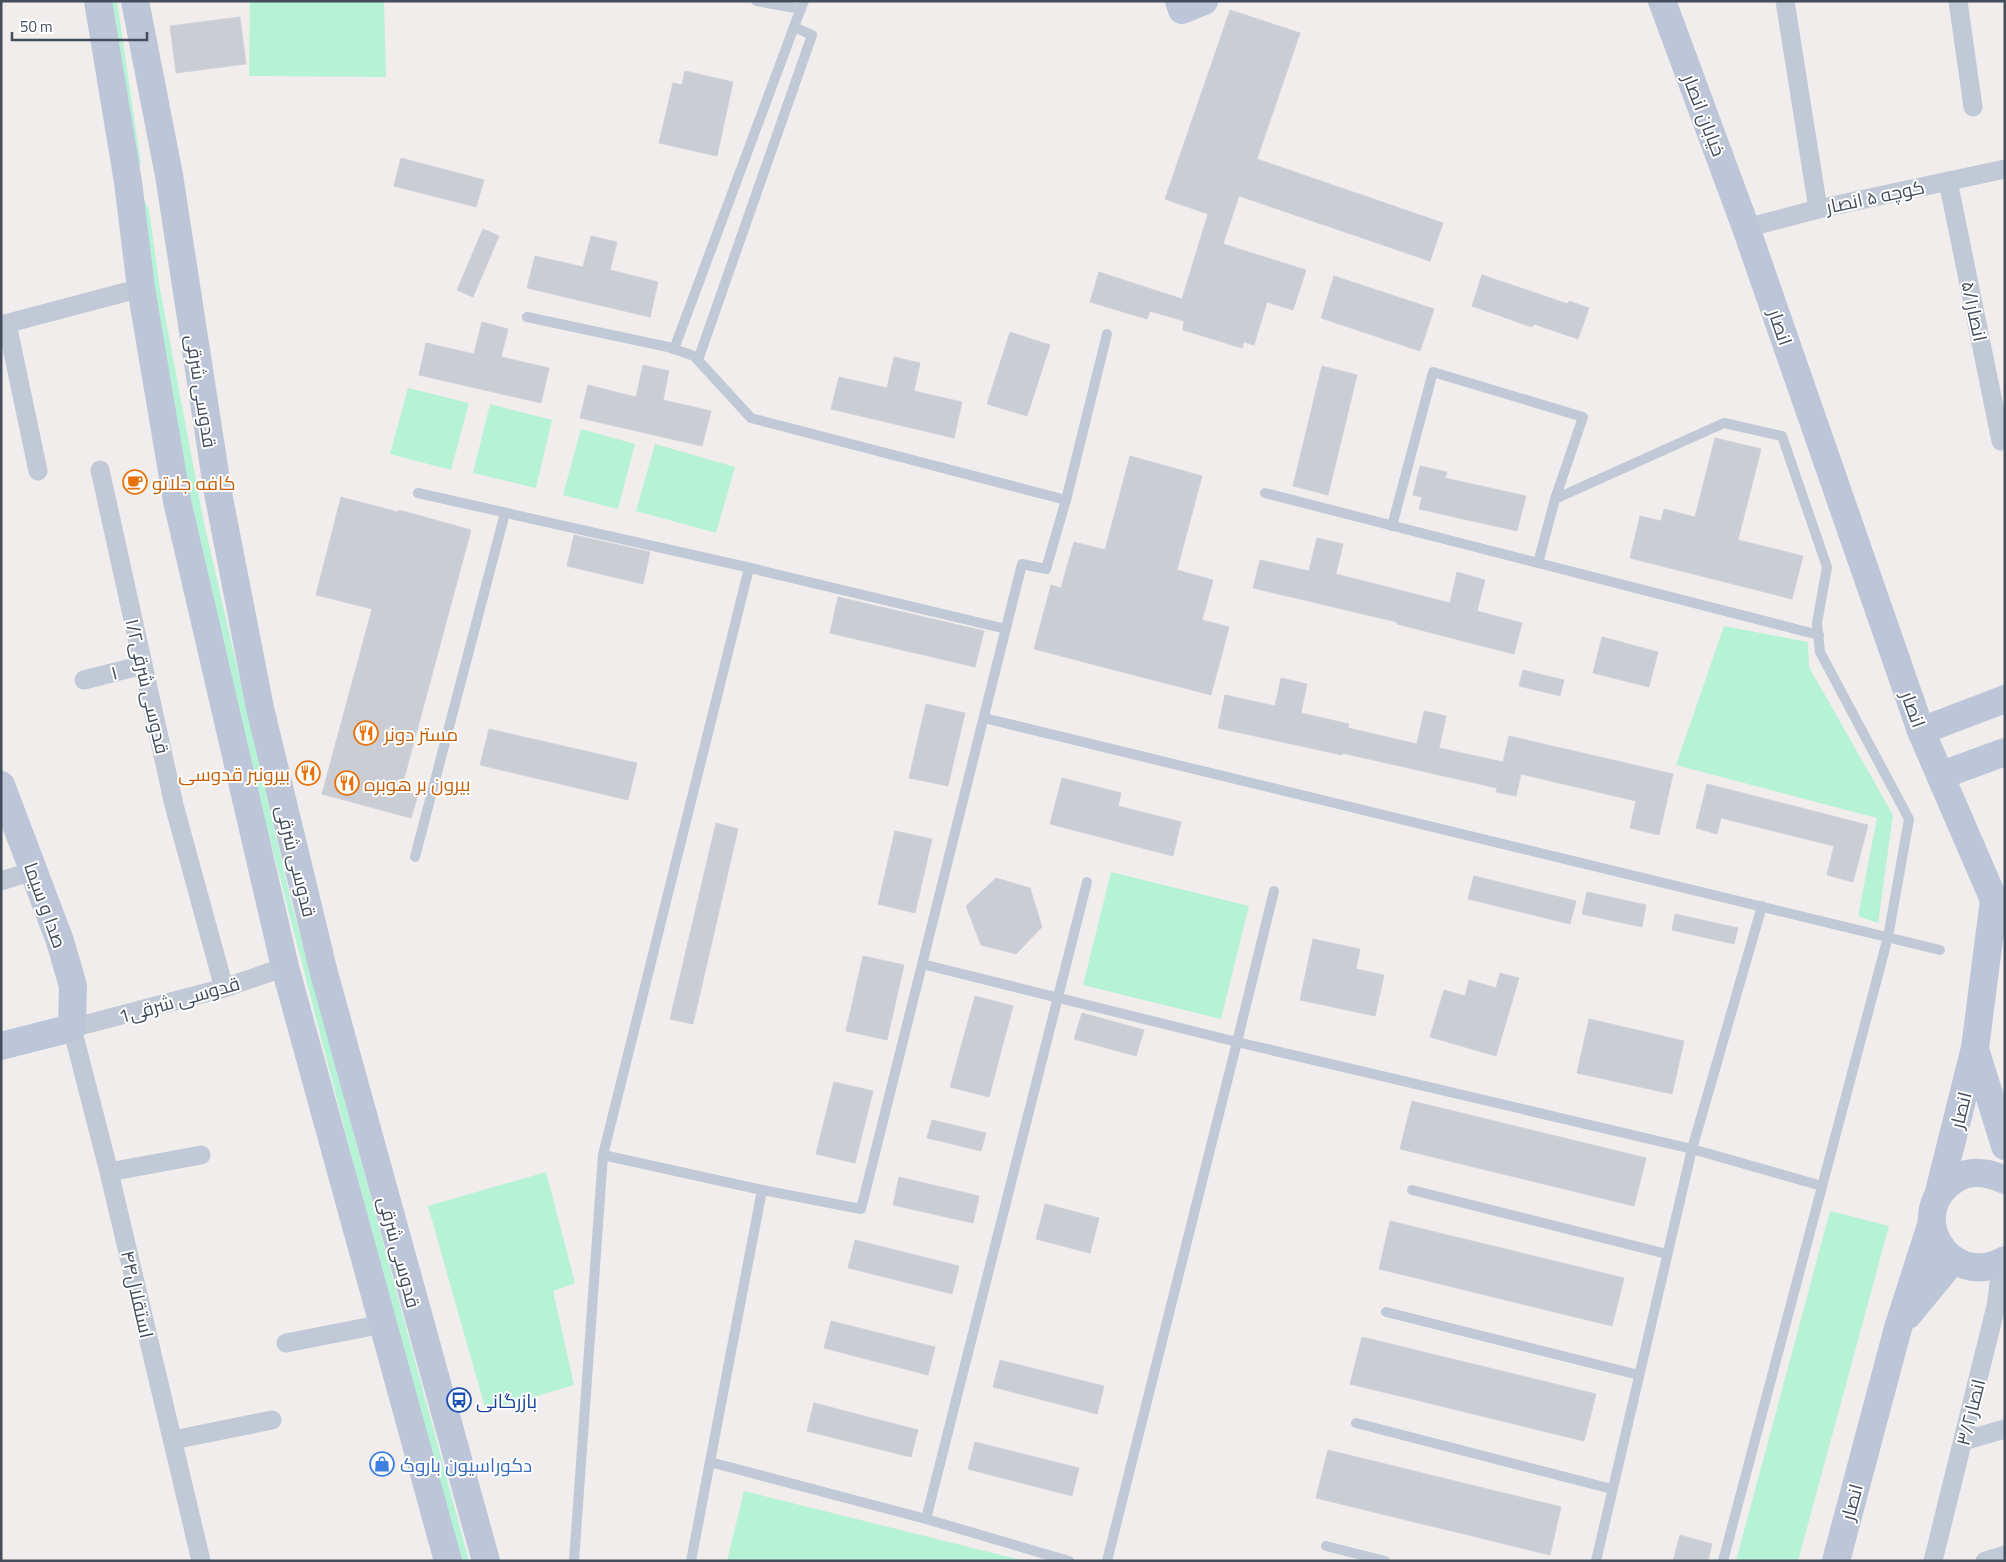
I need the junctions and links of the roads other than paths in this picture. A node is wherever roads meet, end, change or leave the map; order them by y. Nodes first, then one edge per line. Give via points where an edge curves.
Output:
1 (98, 1) edge
2 (135, 1) edge
3 (756, 1) edge
4 (1662, 1) edge
5 (1785, 1) edge
6 (1958, 1) edge
7 (802, 5) edge
8 (793, 29) junction
9 (1973, 107) dead end
10 (2005, 169) edge
11 (169, 175) junction
12 (1948, 181) junction
13 (128, 182) junction
14 (1818, 209) junction
15 (1746, 228) junction
16 (141, 288) junction
17 (528, 317) dead end
18 (4, 325) edge
19 (1107, 334) dead end
20 (674, 349) junction
21 (698, 360) junction
22 (2001, 441) dead end
23 (100, 470) dead end
24 (38, 471) dead end
25 (418, 493) dead end
26 (1265, 493) dead end
27 (1555, 499) junction
28 (1066, 500) junction
29 (505, 513) junction
30 (1392, 526) junction
31 (1538, 563) junction
32 (749, 568) junction
33 (1006, 629) junction
34 (1819, 635) junction
35 (143, 665) junction
36 (84, 680) dead end
37 (2005, 699) edge
38 (984, 718) junction
39 (1921, 730) junction
40 (2005, 752) edge
41 (1942, 775) junction
42 (4, 799) edge
43 (415, 857) dead end
44 (34, 871) junction
45 (1, 882) edge
46 (1087, 882) dead end
47 (1274, 891) dead end
48 (1762, 906) junction
49 (1888, 937) junction
50 (1940, 950) dead end
51 (922, 964) junction
52 (285, 967) junction
53 (224, 988) junction
54 (1058, 997) junction
55 (72, 1028) junction
56 (1237, 1042) junction
57 (1, 1046) edge
58 (1975, 1048) junction
59 (2005, 1146) edge
60 (1692, 1149) junction
61 (201, 1155) dead end
62 (603, 1156) junction
63 (109, 1172) junction
64 (2005, 1180) edge
65 (1822, 1186) junction
66 (762, 1190) junction
67 (1412, 1190) dead end
68 (1938, 1196) junction
69 (1931, 1225) junction
70 (1668, 1254) junction
71 (1953, 1260) junction
72 (2003, 1261) edge
73 (1386, 1312) dead end
74 (383, 1324) junction
75 (1898, 1328) junction
76 (286, 1343) dead end
77 (1639, 1374) junction
78 (272, 1420) dead end
79 (1356, 1423) dead end
80 (2005, 1429) edge
81 (173, 1440) junction
82 (1963, 1441) junction
83 (710, 1462) junction
84 (1612, 1489) junction
85 (926, 1519) junction
86 (1326, 1546) dead end
87 (2005, 1555) edge
88 (201, 1561) edge
89 (448, 1561) edge
90 (486, 1561) edge
91 (574, 1561) edge
92 (691, 1561) edge
93 (1069, 1561) edge
94 (1107, 1561) edge
95 (1385, 1561) edge
96 (1596, 1561) edge
97 (1723, 1561) edge
98 (1836, 1561) edge
99 (1933, 1561) edge
100 (1985, 1561) edge

1 - 13 main road, قدوسی شرقی
2 - 11 main road, قدوسی شرقی
3 - 7 lane
4 - 15 main road, خیابان انصار
5 - 14 street
6 - 9 street
7 - 8 lane
8 - 20 lane
8 - 21 lane via 812,34
10 - 12 street, کوچه ۵ انصار
11 - 13 main road
11 - 90 main road, قدوسی شرقی via 218,493 260,708 324,973
12 - 14 street, کوچه ۵ انصار
12 - 22 street, انصار۵/۱
13 - 16 main road, قدوسی شرقی
14 - 15 street, کوچه ۵ انصار
15 - 39 main road, انصار
16 - 18 street
16 - 52 main road, قدوسی شرقی via 177,500
17 - 20 lane
18 - 24 street
19 - 28 lane
20 - 21 lane
21 - 28 lane via 751,418
23 - 35 street, قدوسی شرقی۱/۲
25 - 29 lane
26 - 30 lane
27 - 30 lane via 1583,417 1433,372
27 - 31 lane
27 - 34 lane via 1724,423 1782,436 1827,567 1817,623
28 - 33 lane via 1046,569 1022,564
29 - 32 lane
29 - 43 lane
30 - 31 lane
31 - 34 lane
32 - 33 lane
32 - 62 lane
33 - 38 lane
34 - 49 lane via 1820,652 1909,819
35 - 36 street, ۱
35 - 53 street, قدوسی شرقی۱/۲ via 174,805
37 - 39 main road
38 - 48 lane
38 - 51 lane
39 - 41 main road, انصار
40 - 41 main road
41 - 58 main road, انصار via 1994,900
42 - 44 main road, صدا و سیما
44 - 45 street
44 - 55 main road, صدا و سیما via 73,986
46 - 54 lane
47 - 56 lane
48 - 49 lane
48 - 60 lane
49 - 50 lane
49 - 65 lane
51 - 54 lane
51 - 66 lane via 860,1210
52 - 53 street, 1قدوسی شرقی
52 - 74 main road, قدوسی شرقی
53 - 55 street, 1قدوسی شرقی
54 - 56 lane
54 - 85 lane
55 - 57 main road
55 - 63 street, استقلال۴۴
56 - 60 lane
56 - 94 lane
58 - 59 main road
58 - 68 main road, انصار
60 - 65 lane
60 - 70 lane
61 - 63 street
62 - 66 lane
62 - 91 lane
63 - 81 street, استقلال۴۴
64 - 68 main road via 1978,1172 1962,1175
65 - 97 lane
66 - 83 lane
67 - 70 lane
68 - 69 main road, انصار via 1932,1210
69 - 71 main road via 1942,1250
69 - 75 main road, انصار
70 - 77 lane
71 - 72 main road via 1982,1268
71 - 75 main road, انصار
72 - 82 street, انصار۳/۲ via 1996,1306
73 - 77 lane
74 - 76 street
74 - 89 main road, قدوسی شرقی
75 - 98 main road, انصار
77 - 84 lane
78 - 81 street
79 - 84 lane
80 - 82 street
81 - 88 street, استقلال۴۴
82 - 99 street, انصار۳/۲
83 - 85 lane
83 - 92 lane
84 - 96 lane
85 - 93 lane
86 - 95 lane
87 - 100 street

